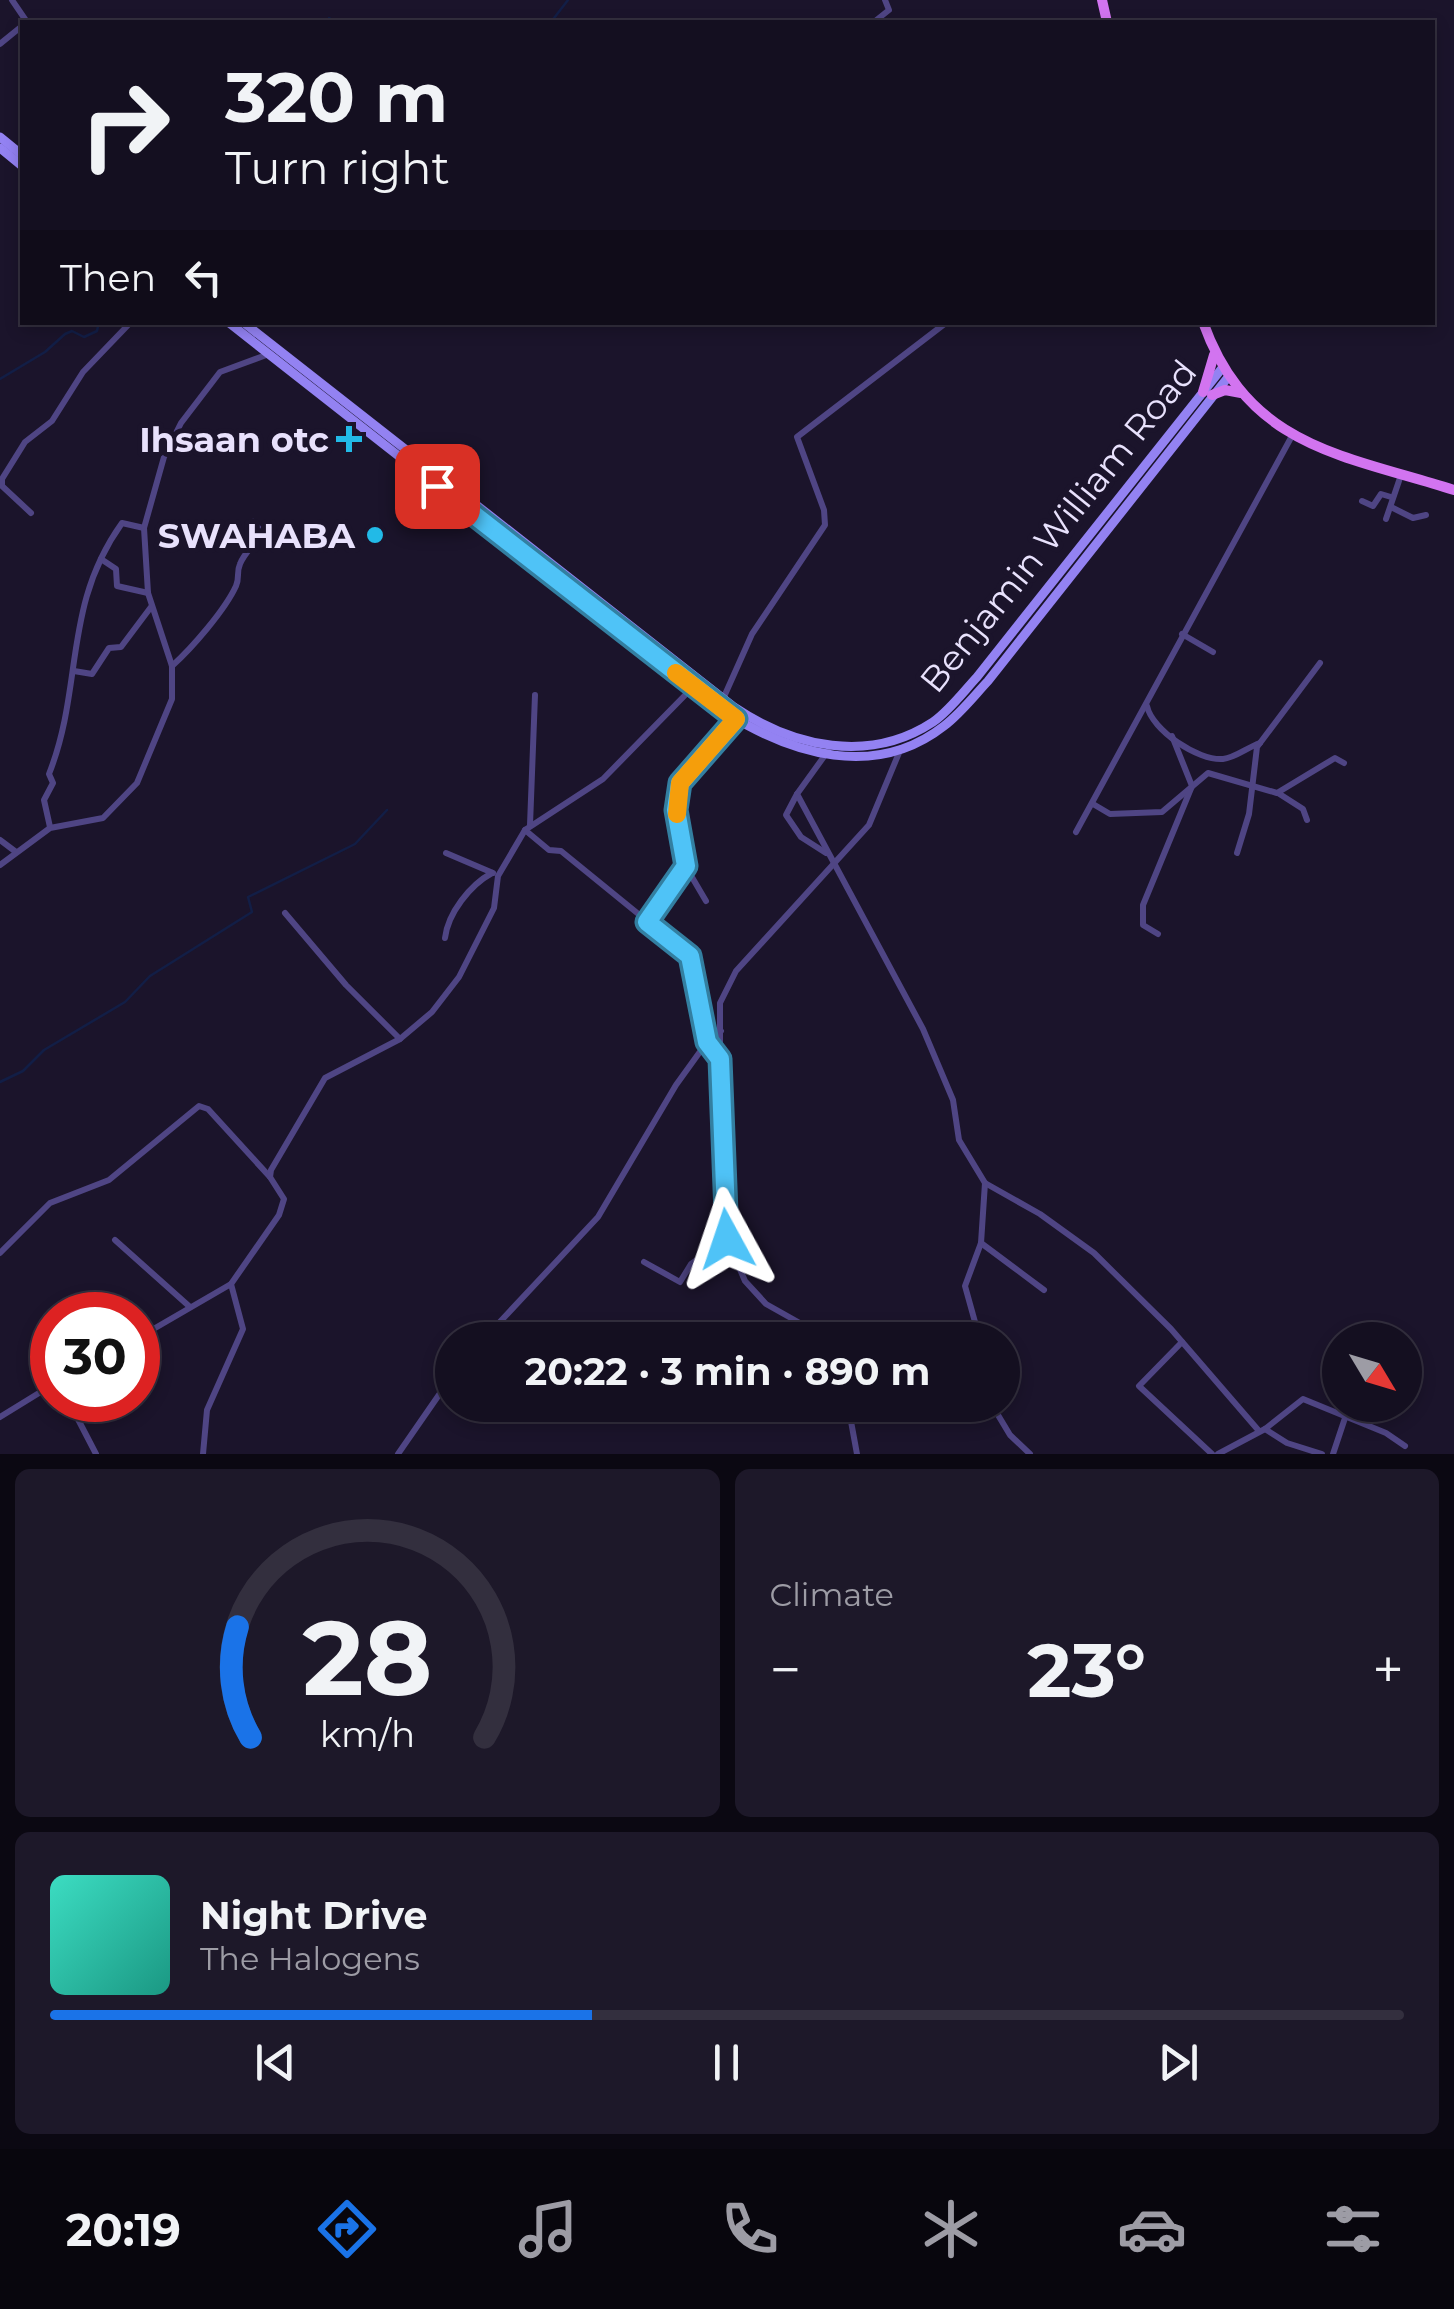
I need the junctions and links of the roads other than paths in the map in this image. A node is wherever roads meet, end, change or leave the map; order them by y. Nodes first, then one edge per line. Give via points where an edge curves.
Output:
1 (885, 0) edge
2 (876, 20) edge
3 (20, 28) edge
4 (0, 44) edge
5 (0, 137) edge
6 (0, 148) edge
7 (20, 153) edge
8 (20, 164) edge
9 (127, 325) edge
10 (232, 325) edge
11 (247, 325) edge
12 (932, 325) edge
13 (943, 325) edge
14 (1204, 325) edge
15 (935, 332) junction
16 (1214, 353) junction
17 (269, 354) junction
18 (1226, 372) junction
19 (1208, 393) junction
20 (1242, 393) junction
21 (1292, 434) junction
22 (1401, 475) junction
23 (1454, 490) edge
24 (1392, 497) junction
25 (1362, 501) dead end
26 (1391, 507) junction
27 (32, 513) dead end
28 (1426, 515) dead end
29 (1386, 518) dead end
30 (253, 522) dead end
31 (144, 528) junction
32 (101, 560) junction
33 (148, 593) junction
34 (151, 606) junction
35 (1182, 634) junction
36 (1213, 652) dead end
37 (1320, 663) dead end
38 (172, 666) junction
39 (74, 671) junction
40 (696, 683) junction
41 (535, 696) dead end
42 (723, 699) junction
43 (1147, 704) junction
44 (736, 719) junction
45 (1172, 736) junction
46 (1261, 742) junction
47 (901, 748) junction
48 (828, 751) junction
49 (1344, 763) dead end
50 (1192, 786) junction
51 (1251, 786) junction
52 (1277, 792) junction
53 (797, 794) junction
54 (1093, 804) junction
55 (1307, 820) dead end
56 (50, 828) junction
57 (528, 828) junction
58 (1076, 832) dead end
59 (0, 840) edge
60 (16, 852) junction
61 (446, 853) dead end
62 (828, 853) junction
63 (1237, 853) dead end
64 (834, 860) junction
65 (0, 865) edge
66 (686, 866) junction
67 (496, 874) junction
68 (706, 902) dead end
69 (285, 913) dead end
70 (647, 922) junction
71 (1158, 934) dead end
72 (445, 938) dead end
73 (720, 1031) junction
74 (400, 1039) junction
75 (721, 1043) junction
76 (709, 1045) junction
77 (720, 1059) junction
78 (270, 1177) junction
79 (985, 1184) junction
80 (727, 1239) junction
81 (116, 1240) dead end
82 (981, 1243) junction
83 (0, 1253) edge
84 (644, 1262) dead end
85 (231, 1284) junction
86 (1044, 1290) dead end
87 (190, 1307) junction
88 (500, 1322) edge
89 (798, 1322) edge
90 (975, 1322) edge
91 (160, 1325) edge
92 (1182, 1342) junction
93 (30, 1399) edge
94 (435, 1401) edge
95 (1322, 1408) edge
96 (0, 1417) edge
97 (79, 1422) edge
98 (851, 1422) edge
99 (1002, 1422) edge
100 (1344, 1422) edge
101 (1356, 1422) edge
102 (1262, 1430) junction
103 (1405, 1446) dead end
104 (96, 1454) edge
105 (203, 1454) edge
106 (398, 1454) edge
107 (858, 1454) edge
108 (1030, 1454) edge
109 (1215, 1454) edge
110 (1322, 1454) edge
111 (1333, 1454) edge

1 - 2 street via 889,10
3 - 4 street
5 - 7 main road
6 - 8 main road
9 - 27 street via 83,372 52,422 25,442 2,479
10 - 17 main road, Benjamin William Road
11 - 40 main road, Benjamin William Road
12 - 15 street
13 - 15 street
14 - 16 main road
15 - 42 street via 797,437 824,525 752,634
16 - 18 main road
16 - 19 main road
17 - 31 street via 223,369 200,394 164,458
17 - 40 main road, Benjamin William Road
18 - 19 main road, Benjamin William Road
18 - 20 main road
19 - 20 main road
19 - 47 main road, Benjamin William Road via 988,681 943,727
19 - 48 main road, Benjamin William Road via 935,721 879,744
20 - 21 main road
21 - 22 main road via 1340,458
21 - 35 street
22 - 23 main road
22 - 24 street
24 - 25 street via 1382,494 1373,506
24 - 26 street
26 - 28 street via 1413,518
26 - 29 street
30 - 38 street via 262,532 240,560 239,581 199,642
31 - 32 street via 122,523
31 - 33 street
32 - 33 street via 116,569 117,586
32 - 39 street via 79,614
33 - 34 street
34 - 38 street
34 - 39 street via 92,674
35 - 36 street
35 - 43 street
37 - 46 street
38 - 56 street via 172,699 138,784 103,818
39 - 56 street via 44,798
40 - 42 main road, Benjamin William Road
40 - 44 main road, Benjamin William Road
40 - 57 street via 602,779
41 - 57 street
42 - 48 main road, Benjamin William Road via 765,727
43 - 45 street via 1153,720
43 - 54 street
44 - 48 main road, Benjamin William Road via 784,746
44 - 66 street via 680,783 676,810
45 - 46 street via 1194,752 1221,759
45 - 50 street
46 - 51 street
47 - 48 main road, Benjamin William Road via 868,756
47 - 64 street via 872,820
48 - 53 street
49 - 52 street via 1335,758
50 - 51 street via 1214,772
50 - 54 street via 1162,812 1110,814
50 - 71 street via 1143,905 1143,925
51 - 52 street
51 - 63 street
52 - 55 street
53 - 62 street
53 - 62 street via 786,815 801,837
54 - 58 street
56 - 60 street
57 - 67 street
57 - 70 street
59 - 60 street
60 - 65 street
61 - 67 street
62 - 64 street
64 - 73 street via 736,970 720,1003
64 - 79 street via 923,1030 953,1100 960,1140
66 - 68 street
66 - 70 street
67 - 72 street via 460,904
67 - 74 street via 494,908 459,977
69 - 74 street
70 - 76 street via 690,956
73 - 75 street
73 - 76 street
74 - 78 street via 325,1078
75 - 76 street
75 - 77 street
76 - 77 street
76 - 88 street via 676,1085 598,1217
77 - 80 street
78 - 83 street via 208,1108 198,1106 109,1180 50,1203
78 - 85 street via 284,1206
79 - 82 street
79 - 92 street via 1084,1244
80 - 84 street via 691,1264 680,1282
80 - 89 street via 745,1281 766,1304
81 - 87 street
82 - 86 street
82 - 90 street via 966,1286
85 - 87 street
85 - 105 street via 243,1329 207,1410
87 - 91 street
92 - 102 street
92 - 109 street via 1139,1386
93 - 96 street
94 - 106 street
95 - 102 street via 1303,1399
97 - 104 street
98 - 107 street
99 - 108 street
100 - 111 street
101 - 103 street
102 - 109 street
102 - 110 street

